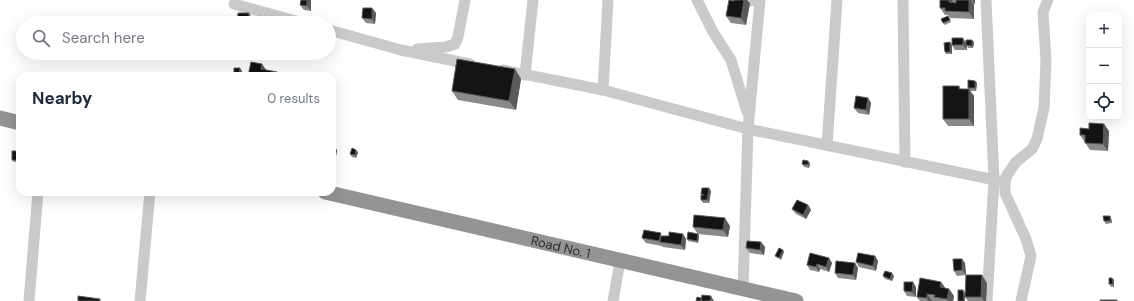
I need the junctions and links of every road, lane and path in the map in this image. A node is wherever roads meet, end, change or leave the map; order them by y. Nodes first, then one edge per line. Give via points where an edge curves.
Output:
1 (465, 0) edge
2 (533, 0) edge
3 (608, 0) edge
4 (697, 0) edge
5 (739, 0) edge
6 (760, 0) edge
7 (837, 0) edge
8 (903, 0) edge
9 (986, 0) edge
10 (1048, 0) edge
11 (234, 4) dead end
12 (278, 16) edge
13 (336, 32) edge
14 (401, 50) junction
15 (478, 65) edge
16 (494, 69) edge
17 (525, 75) junction
18 (603, 90) junction
19 (749, 116) junction
20 (0, 118) edge
21 (16, 122) edge
22 (748, 129) junction
23 (827, 145) junction
24 (905, 162) junction
25 (994, 180) junction
26 (1005, 182) junction
27 (336, 194) edge
28 (38, 196) edge
29 (150, 196) edge
30 (620, 260) junction
31 (743, 289) junction
32 (773, 299) edge
33 (29, 301) edge
34 (141, 301) edge
35 (613, 301) edge
36 (796, 301) edge
37 (987, 301) edge
38 (1021, 301) edge

1 - 14 street via 455,44
2 - 17 street
3 - 18 street
4 - 19 street via 731,60
5 - 6 street
6 - 19 street
7 - 23 street
8 - 24 street
9 - 25 street
10 - 26 street via 1043,12 1046,61 1044,108 1038,140 1032,149 1016,162
11 - 12 street
13 - 14 street
14 - 15 street
16 - 17 street
17 - 18 street
18 - 22 street
19 - 22 street
20 - 21 highway
22 - 23 street
22 - 31 street
23 - 24 street
24 - 25 street
25 - 26 street
25 - 37 street
26 - 38 street via 1005,193 1031,256
27 - 30 highway, Road No. 1
28 - 33 street
29 - 34 street
30 - 31 highway, Road No. 1
30 - 35 street
31 - 32 highway, Road No. 1
32 - 36 highway, Road No. 1

